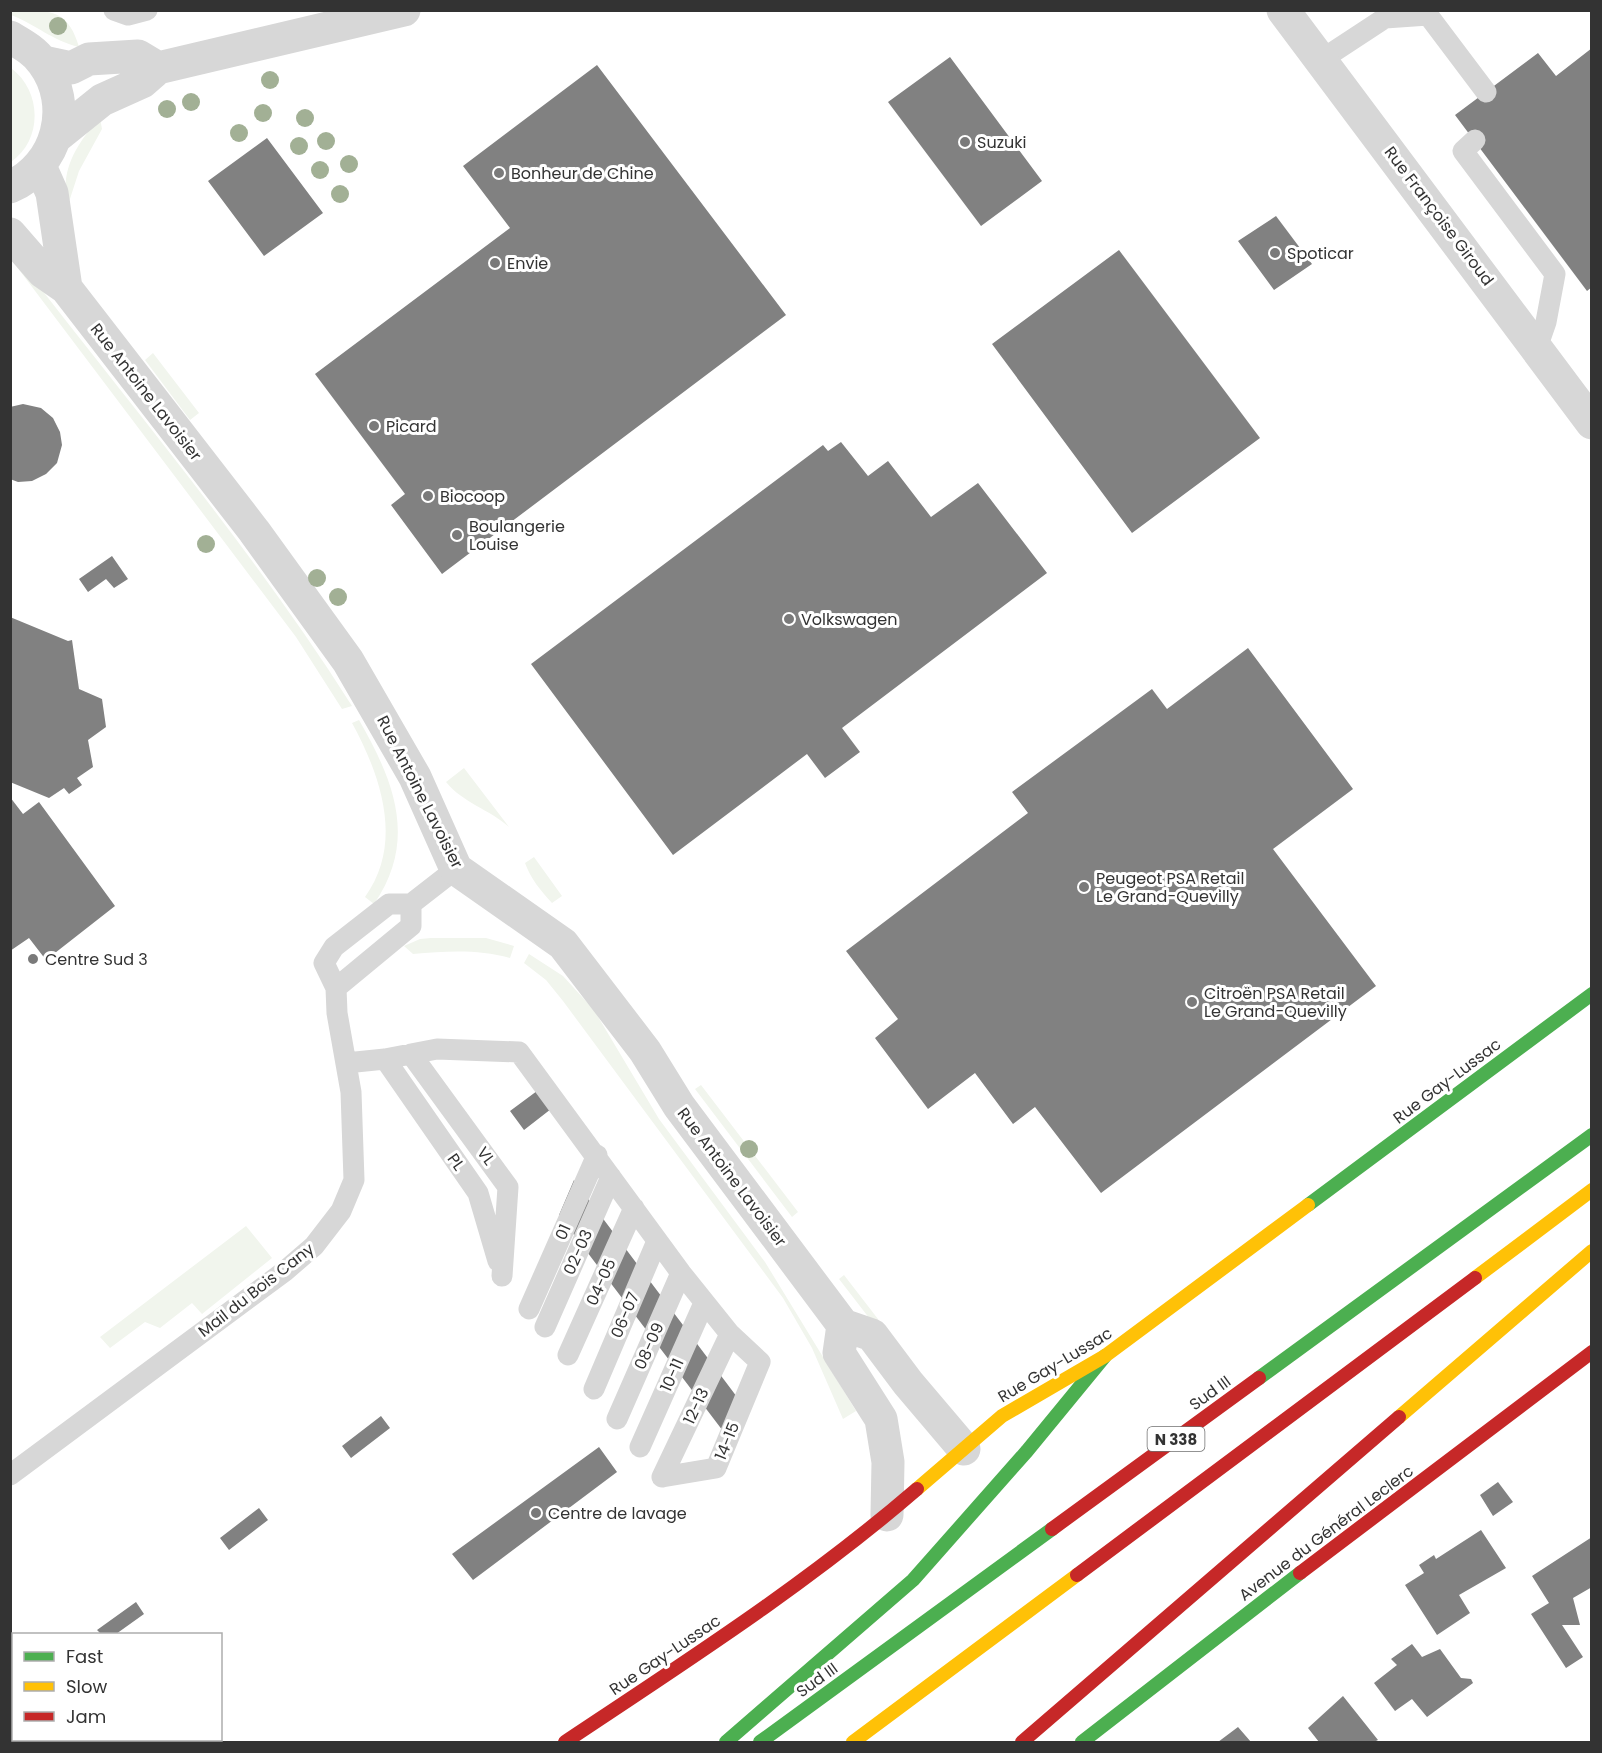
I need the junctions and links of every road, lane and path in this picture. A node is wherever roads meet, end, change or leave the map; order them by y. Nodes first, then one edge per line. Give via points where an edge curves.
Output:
1 (114, 10) edge
2 (147, 10) edge
3 (404, 10) edge
4 (1283, 10) edge
5 (10, 38) edge
6 (1321, 60) junction
7 (43, 62) junction
8 (158, 68) junction
9 (1486, 92) dead end
10 (56, 137) junction
11 (1475, 140) dead end
12 (40, 166) junction
13 (10, 187) edge
14 (10, 234) edge
15 (66, 288) junction
16 (1537, 348) junction
17 (1592, 423) edge
18 (456, 869) junction
19 (411, 904) junction
20 (336, 988) junction
21 (1592, 994) edge
22 (411, 1054) junction
23 (385, 1059) junction
24 (346, 1063) junction
25 (1592, 1135) edge
26 (597, 1155) junction
27 (611, 1177) junction
28 (1592, 1190) edge
29 (634, 1208) junction
30 (657, 1241) junction
31 (1592, 1251) edge
32 (681, 1273) junction
33 (502, 1276) joint
34 (704, 1303) junction
35 (529, 1309) dead end
36 (843, 1325) junction
37 (545, 1327) dead end
38 (730, 1334) junction
39 (1592, 1352) edge
40 (568, 1355) dead end
41 (1105, 1356) junction
42 (594, 1389) dead end
43 (617, 1419) dead end
44 (640, 1447) dead end
45 (964, 1449) junction
46 (10, 1475) edge
47 (662, 1477) joint
48 (887, 1515) junction
49 (565, 1743) edge
50 (726, 1743) edge
51 (760, 1743) edge
52 (853, 1743) edge
53 (1022, 1743) edge
54 (1082, 1743) edge

1 - 2 lane via 128,15
3 - 8 street
4 - 6 street, Rue Françoise Giroud
5 - 7 street
6 - 9 lane via 1385,18 1428,15
6 - 16 street, Rue Françoise Giroud
7 - 8 street via 71,68 89,59 138,56
7 - 10 street via 59,101
8 - 10 street via 142,82 102,100
10 - 12 street
11 - 16 lane via 1463,151 1555,274
12 - 13 street
12 - 15 street, Rue Antoine Lavoisier via 52,193
14 - 15 street, Rue Antoine Lavoisier via 43,272
15 - 18 street, Rue Antoine Lavoisier via 254,531 348,661 415,777
16 - 17 street, Rue Françoise Giroud
18 - 19 lane, Mail du Bois Cany
18 - 36 street, Rue Antoine Lavoisier via 569,951 645,1051 679,1107
19 - 20 lane via 411,926
19 - 20 lane, Mail du Bois Cany via 389,904 334,947 324,963
20 - 24 lane, Mail du Bois Cany
21 - 41 main road, Rue Gay-Lussac
22 - 23 lane
22 - 26 lane via 437,1048 519,1052
22 - 33 lane, VL via 508,1187
23 - 24 lane
23 - 33 lane, PL via 478,1193
24 - 46 lane, Mail du Bois Cany via 355,1139 354,1180 341,1211 314,1246
25 - 51 main road, Sud III / N 338
26 - 27 lane
26 - 35 lane, 01
27 - 29 lane
27 - 37 lane, 02-03
28 - 52 main road, N 338
29 - 30 lane
29 - 40 lane, 04-05
30 - 32 lane
30 - 42 lane, 06-07
31 - 53 main road
32 - 34 lane
32 - 43 lane, 08-09
34 - 38 lane
34 - 44 lane, 10-11
36 - 45 street via 872,1335
36 - 48 street via 839,1353 881,1419 888,1462
38 - 47 lane, 12-13
38 - 47 lane, 14-15 via 759,1362 716,1468
39 - 54 main road, Avenue du Général Leclerc via 1138,1696
41 - 45 main road, Rue Gay-Lussac via 1002,1416
41 - 50 main road via 913,1580
45 - 48 main road, Rue Gay-Lussac
48 - 49 main road, Rue Gay-Lussac via 751,1617

